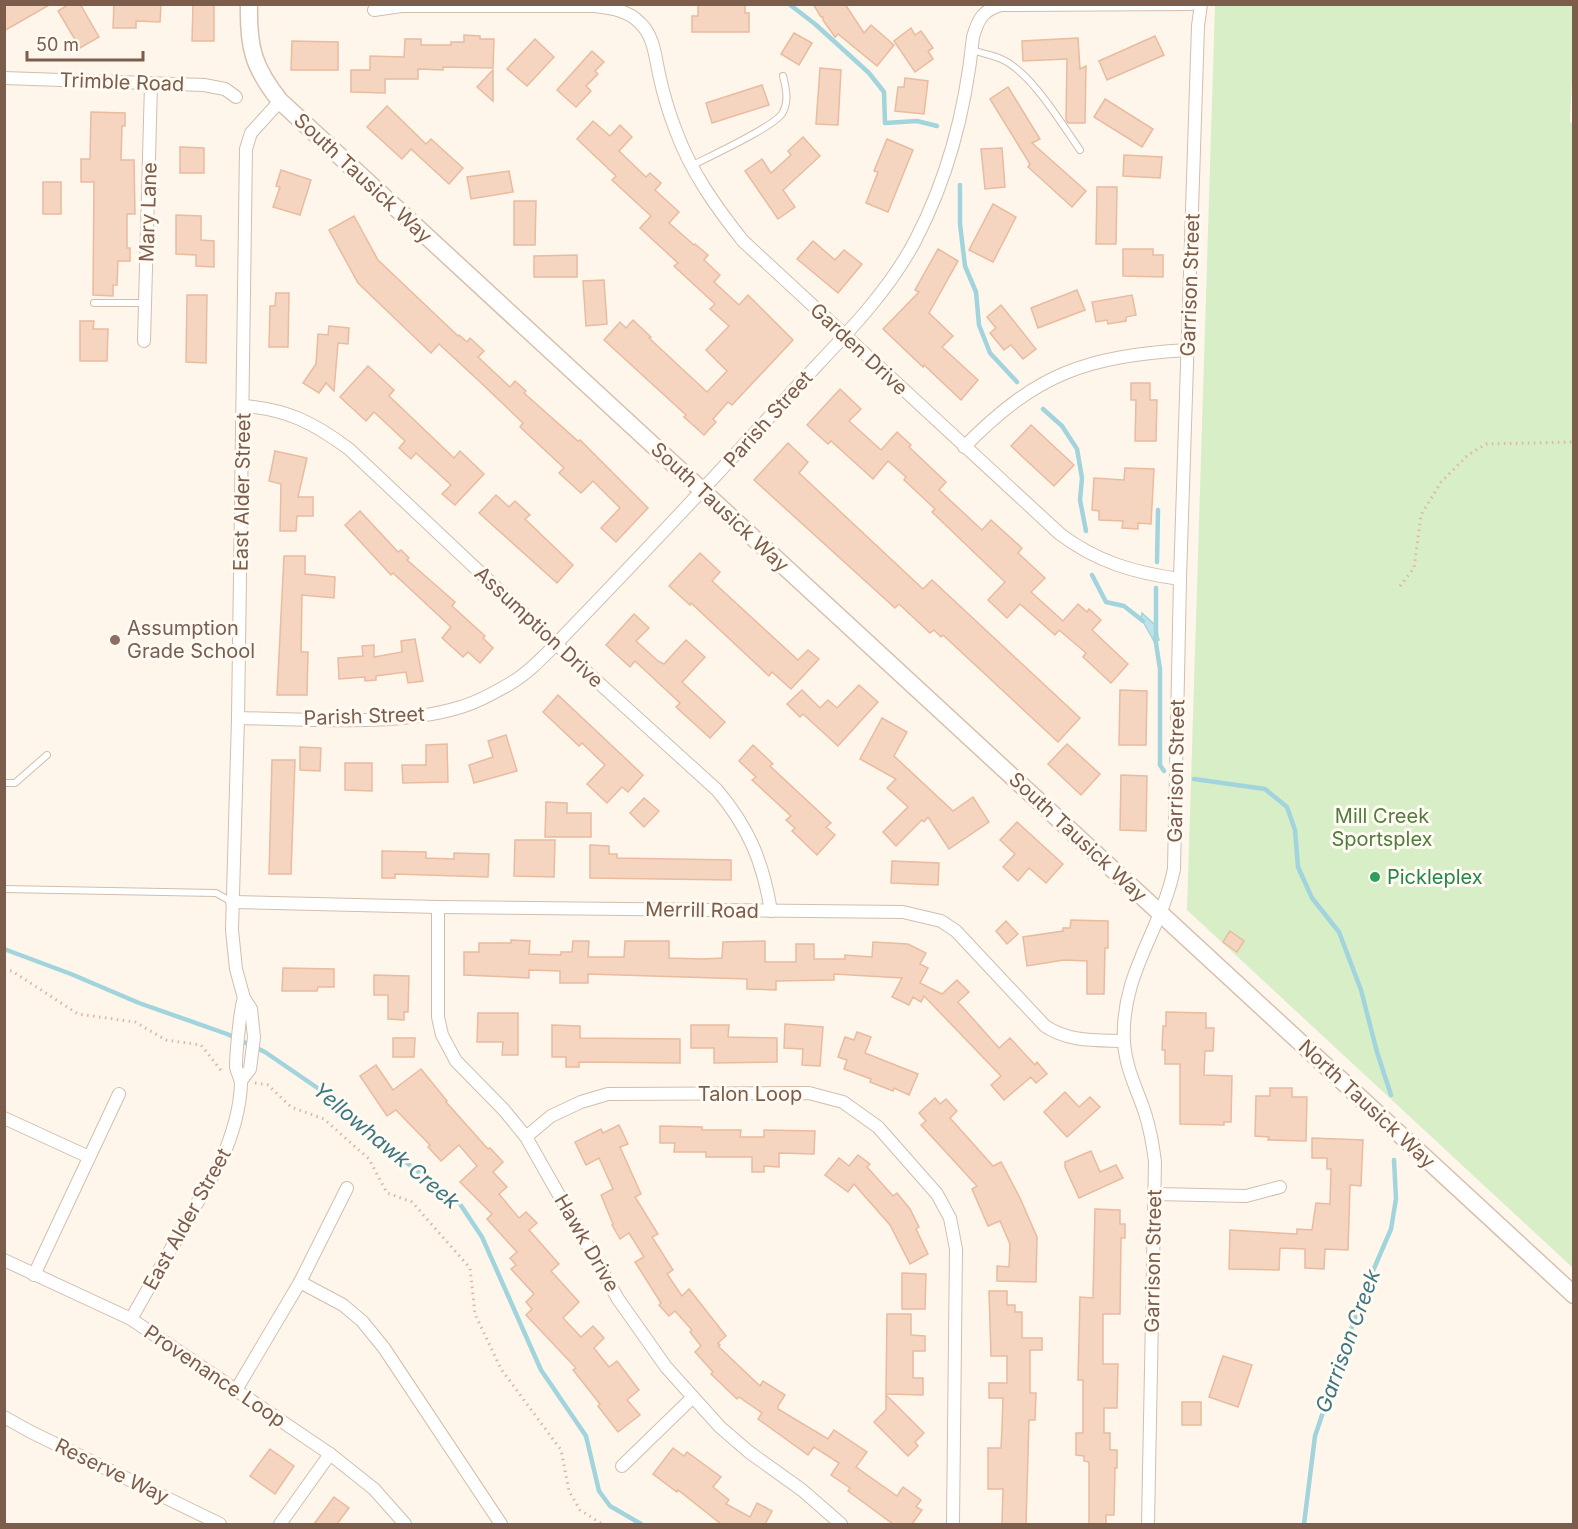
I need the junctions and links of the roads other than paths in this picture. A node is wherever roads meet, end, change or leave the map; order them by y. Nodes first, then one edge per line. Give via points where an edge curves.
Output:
1 (249, 4) edge
2 (1191, 4) edge
3 (1201, 4) edge
4 (374, 10) dead end
5 (972, 51) junction
6 (783, 76) dead end
7 (4, 78) edge
8 (151, 84) junction
9 (236, 98) dead end
10 (280, 101) junction
11 (1080, 150) dead end
12 (691, 166) junction
13 (94, 303) dead end
14 (145, 303) junction
15 (845, 334) junction
16 (144, 341) dead end
17 (1188, 350) junction
18 (243, 406) junction
19 (964, 447) junction
20 (703, 491) junction
21 (1180, 579) junction
22 (556, 644) junction
23 (238, 718) junction
24 (47, 755) dead end
25 (4, 783) edge
26 (4, 889) edge
27 (232, 902) junction
28 (438, 907) junction
29 (771, 911) junction
30 (1161, 914) junction
31 (1124, 1041) junction
32 (119, 1094) dead end
33 (4, 1118) edge
34 (526, 1137) junction
35 (90, 1157) junction
36 (1280, 1186) dead end
37 (347, 1188) dead end
38 (1155, 1194) junction
39 (4, 1260) edge
40 (34, 1275) junction
41 (300, 1282) junction
42 (1574, 1295) edge
43 (131, 1319) junction
44 (236, 1390) junction
45 (692, 1398) junction
46 (4, 1417) edge
47 (330, 1454) junction
48 (622, 1466) dead end
49 (220, 1524) edge
50 (280, 1524) edge
51 (405, 1524) edge
52 (501, 1524) edge
53 (841, 1524) edge
54 (953, 1524) edge
55 (1148, 1524) edge

1 - 10 main road via 254,59 263,80
2 - 5 street, Parish Street via 1001,5 982,14
3 - 17 street, Garrison Street
4 - 12 street, Garden Drive via 401,6 594,6 629,14 650,35 665,99
5 - 11 lane via 1001,58 1024,76
5 - 15 street, Parish Street via 962,111 930,209 895,273
6 - 12 lane via 787,95 783,114
7 - 8 street, Trimble Road
8 - 9 street, Trimble Road via 217,86
8 - 14 street, Mary Lane
10 - 18 street, East Alder Street via 250,134 246,149
10 - 20 main road, South Tausick Way
12 - 15 street, Garden Drive via 743,241
13 - 14 lane
14 - 16 street, Mary Lane
15 - 19 street, Garden Drive
15 - 20 street, Parish Street
17 - 19 street via 1123,356 1060,374 1007,406
17 - 21 street, Garrison Street
18 - 22 street, Assumption Drive via 281,411 326,432 373,471
18 - 23 street, East Alder Street
19 - 21 street, Garden Drive via 1060,534 1091,555 1136,571
20 - 22 street, Parish Street
20 - 30 main road, South Tausick Way
21 - 30 street, Garrison Street via 1174,869
22 - 23 street, Parish Street via 513,682 462,707 374,719
22 - 29 street, Assumption Drive via 734,809 758,855
23 - 27 street, East Alder Street
24 - 25 lane via 15,783
26 - 27 lane via 216,893
27 - 28 street, Merrill Road
27 - 43 street, East Alder Street via 232,948 244,998 251,1009 254,1036 250,1069 242,1081 235,1126 221,1161
28 - 29 street, Merrill Road
28 - 34 street, Hawk Drive via 436,998 442,1035 456,1061
29 - 31 street, Merrill Road via 903,912 941,921 970,945 1054,1032 1076,1039
30 - 31 street, Garrison Street via 1132,976
30 - 42 main road, North Tausick Way
31 - 38 street, Garrison Street via 1126,1060 1152,1136
32 - 35 street
33 - 35 street
34 - 45 street, Hawk Drive via 618,1299
34 - 54 street, Talon Loop via 550,1116 581,1101 608,1094 809,1093 843,1102 878,1127 937,1194 950,1218 956,1249
35 - 40 street
36 - 38 street via 1246,1196
37 - 41 street
38 - 55 street, Garrison Street
39 - 40 street, Provenance Loop
40 - 43 street, Provenance Loop
41 - 44 street
41 - 52 street via 343,1305 362,1321
43 - 44 street, Provenance Loop
44 - 47 street, Provenance Loop
45 - 48 street
45 - 53 street, Hawk Drive via 749,1452
46 - 49 street, Reserve Way
47 - 50 street
47 - 51 street, Provenance Loop via 374,1489

